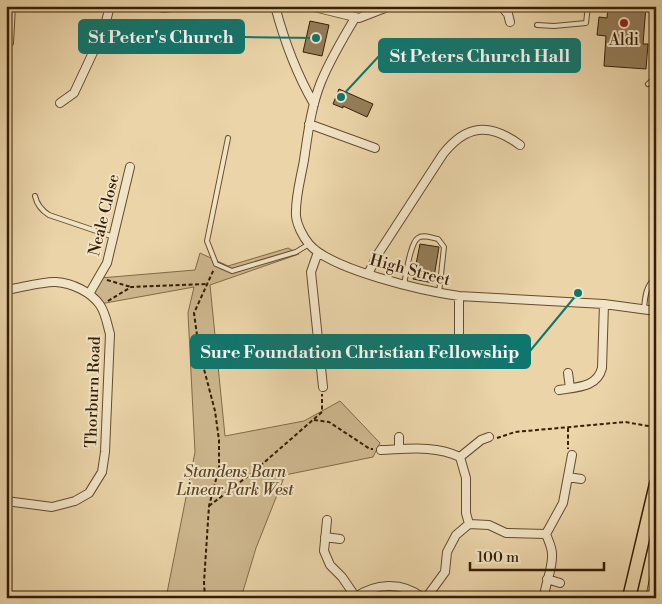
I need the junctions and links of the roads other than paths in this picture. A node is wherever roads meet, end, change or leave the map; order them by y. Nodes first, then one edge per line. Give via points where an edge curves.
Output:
1 (12, 6) edge
2 (110, 6) edge
3 (155, 6) edge
4 (179, 6) edge
5 (275, 6) edge
6 (310, 6) edge
7 (350, 6) edge
8 (390, 6) edge
9 (501, 6) edge
10 (588, 6) edge
11 (354, 17) junction
12 (510, 22) dead end
13 (536, 25) dead end
14 (12, 43) dead end
15 (655, 54) edge
16 (655, 79) edge
17 (648, 84) dead end
18 (60, 103) dead end
19 (314, 104) junction
20 (310, 124) junction
21 (228, 138) dead end
22 (520, 145) dead end
23 (375, 148) dead end
24 (130, 167) dead end
25 (35, 196) dead end
26 (114, 236) junction
27 (309, 244) junction
28 (318, 252) junction
29 (368, 274) junction
30 (656, 277) edge
31 (404, 285) junction
32 (6, 290) edge
33 (439, 293) junction
34 (89, 294) junction
35 (458, 296) junction
36 (604, 304) junction
37 (644, 308) junction
38 (656, 311) edge
39 (458, 341) dead end
40 (568, 373) dead end
41 (323, 387) road end
42 (570, 388) junction
43 (559, 390) dead end
44 (399, 437) dead end
45 (489, 437) road end
46 (399, 449) junction
47 (381, 450) road end
48 (572, 455) road end
49 (460, 457) junction
50 (568, 477) junction
51 (581, 479) dead end
52 (656, 484) edge
53 (6, 501) edge
54 (327, 520) dead end
55 (469, 524) junction
56 (546, 534) junction
57 (325, 537) junction
58 (340, 538) dead end
59 (656, 570) edge
60 (547, 579) junction
61 (560, 583) dead end
62 (355, 597) edge
63 (425, 598) edge
64 (544, 598) edge
65 (628, 598) edge
66 (650, 598) edge

1 - 14 lane
2 - 18 street via 104,29 74,93
3 - 4 street
5 - 19 street via 288,50
6 - 11 street
7 - 11 lane
8 - 11 street via 363,17
9 - 12 street
10 - 13 lane via 586,24
11 - 19 street, High Street via 322,80
15 - 16 lane
16 - 17 lane
19 - 20 street, High Street
20 - 23 street
20 - 27 street, High Street via 296,218
21 - 27 lane via 207,241 216,264 232,271 296,252
22 - 29 street via 494,131 465,132 454,140
24 - 26 street, Neale Close
25 - 26 lane via 36,203 49,215
26 - 34 street, Neale Close via 108,263
27 - 28 street, High Street
28 - 29 street, High Street
28 - 41 street via 311,272
29 - 31 street, High Street
30 - 37 lane via 649,284
31 - 33 street, High Street
31 - 33 lane via 412,248 419,237 425,236 438,239 444,247
32 - 34 street, Thorburn Road via 55,281
33 - 35 street, High Street
34 - 53 street, Thorburn Road via 101,306 110,334 102,472 89,492 75,502 52,507
35 - 36 street, High Street
35 - 39 street
36 - 37 street, High Street
36 - 42 street via 601,374 589,385
37 - 38 street, High Street
40 - 42 street
42 - 43 street
44 - 46 street
45 - 49 street
46 - 47 street
46 - 49 street via 436,448
48 - 50 street
49 - 55 street via 466,478
50 - 51 street
50 - 56 street via 563,503
52 - 65 main road
54 - 57 street
55 - 56 street via 489,525 506,533
55 - 63 street via 456,535 447,552 445,572
56 - 60 street via 552,552
57 - 58 street
57 - 62 street via 324,551 330,564
59 - 66 street
60 - 61 street
60 - 64 street
62 - 63 street via 368,589 392,586

